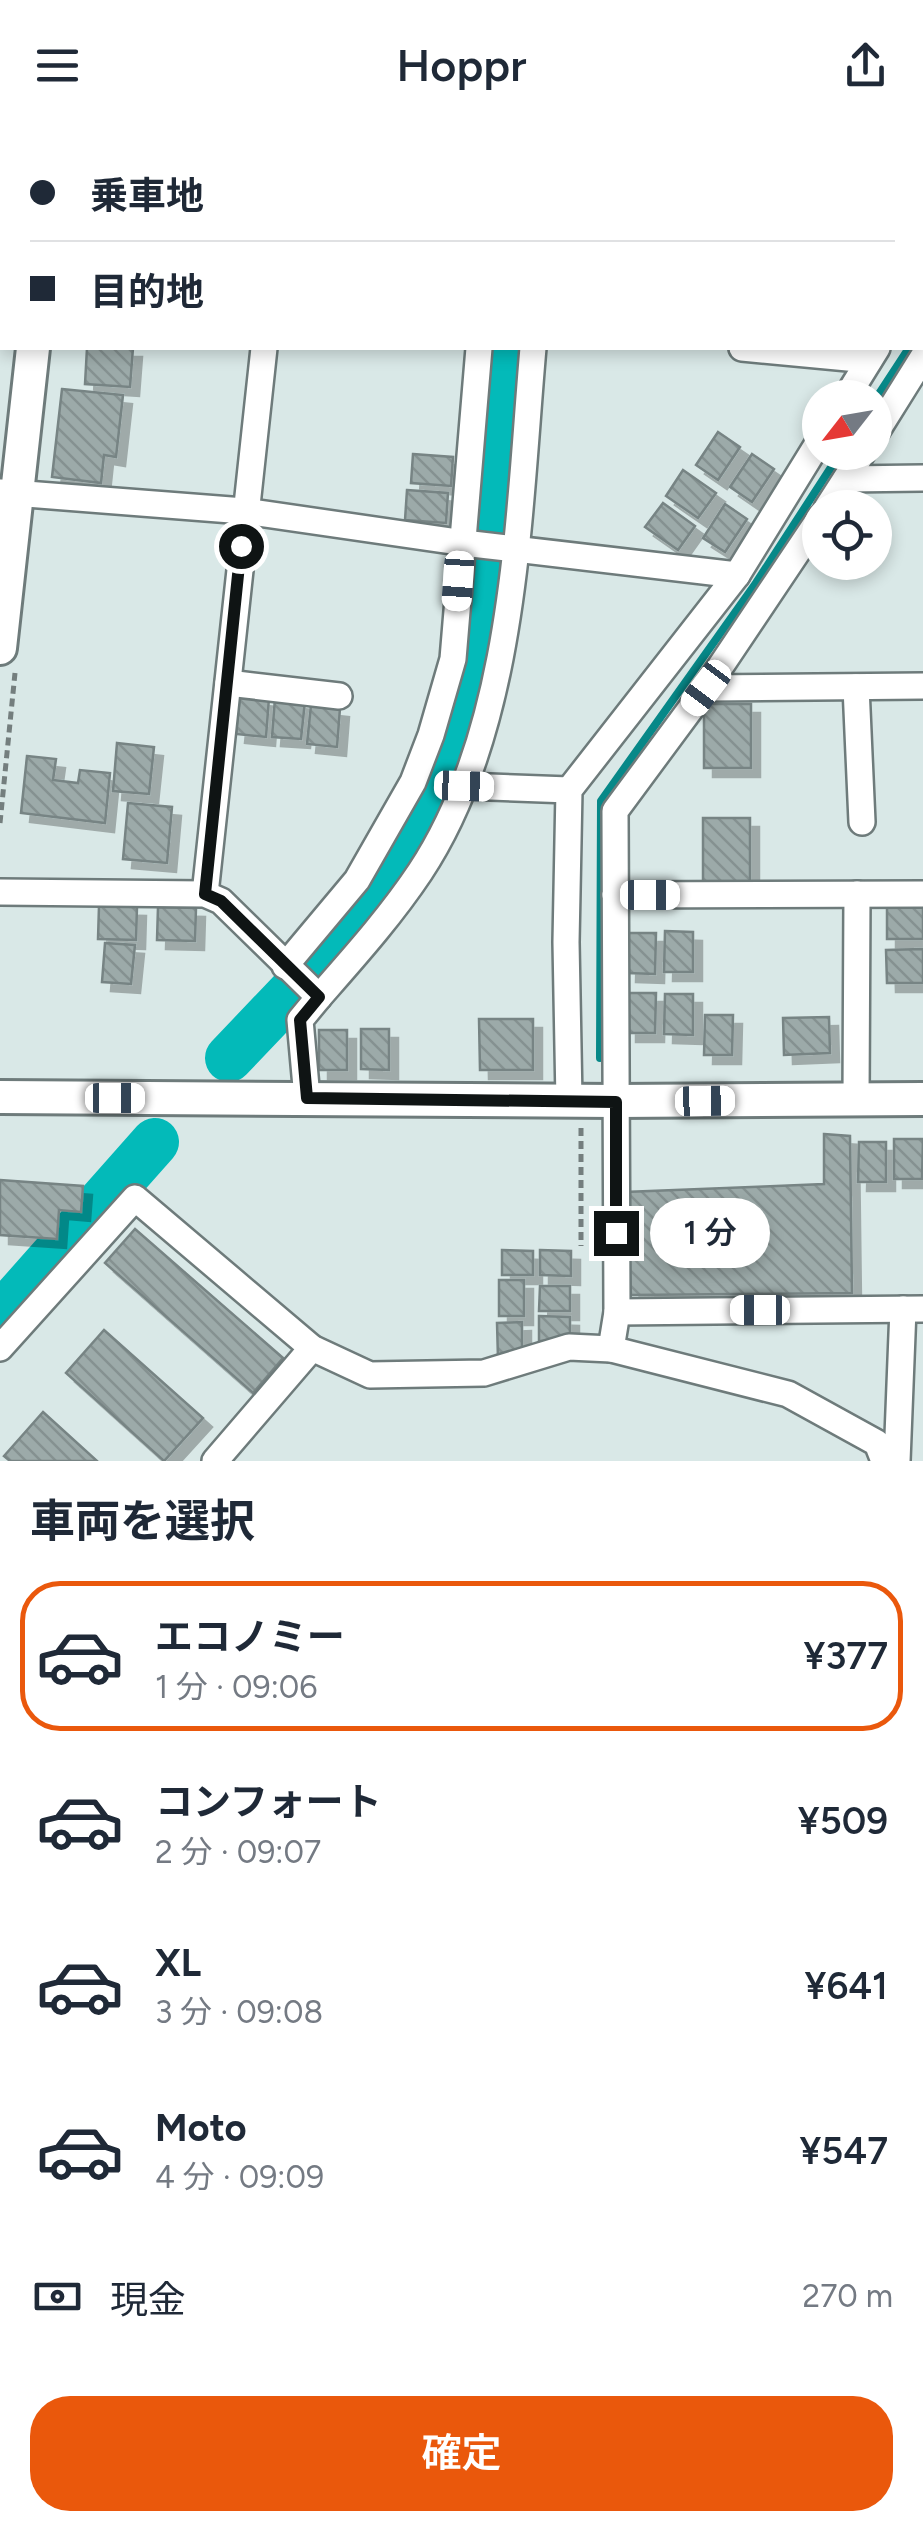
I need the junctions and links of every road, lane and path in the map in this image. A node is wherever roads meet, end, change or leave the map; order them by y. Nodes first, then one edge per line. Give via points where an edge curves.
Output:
1 (32, 350) edge
2 (264, 350) edge
3 (479, 350) edge
4 (533, 350) edge
5 (786, 350) edge
6 (873, 354) edge
7 (923, 358) edge
8 (857, 380) edge
9 (892, 407) edge
10 (802, 469) edge
11 (852, 470) edge
12 (923, 478) edge
13 (846, 479) junction
14 (839, 490) edge
15 (8, 493) edge
16 (244, 512) junction
17 (466, 543) junction
18 (802, 545) edge
19 (509, 548) junction
20 (736, 575) junction
21 (0, 648) edge
22 (228, 683) junction
23 (923, 686) edge
24 (856, 687) junction
25 (706, 688) junction
26 (339, 696) dead end
27 (464, 786) junction
28 (570, 790) junction
29 (862, 822) dead end
30 (0, 892) edge
31 (205, 894) junction
32 (856, 894) junction
33 (923, 894) edge
34 (616, 896) junction
35 (301, 981) junction
36 (0, 1097) edge
37 (307, 1098) junction
38 (923, 1099) edge
39 (856, 1100) junction
40 (616, 1102) junction
41 (575, 1108) junction
42 (581, 1246) dead end
43 (913, 1309) edge
44 (617, 1312) junction
45 (0, 1348) edge
46 (312, 1348) junction
47 (611, 1349) junction
48 (224, 1457) edge
49 (884, 1461) edge
50 (897, 1461) edge

1 - 15 street
2 - 16 street
3 - 17 street
4 - 19 street
5 - 6 street
6 - 8 street
7 - 9 street
10 - 20 street
11 - 13 street
12 - 13 street
13 - 14 street
15 - 16 street
15 - 21 street
16 - 17 street
16 - 22 street
17 - 19 street
17 - 35 street via 453,659 414,782
18 - 25 street
19 - 20 street
19 - 27 street via 500,665
20 - 28 street
22 - 26 street
22 - 31 street
23 - 24 street
24 - 25 street
24 - 29 street
25 - 34 street via 614,811
27 - 28 street
27 - 35 street via 421,870 384,920
28 - 41 street via 566,942
30 - 31 street
31 - 35 street via 221,901
32 - 33 street
32 - 34 street
32 - 39 street
34 - 40 street
35 - 37 street
36 - 37 street
37 - 41 street
38 - 39 street
39 - 40 street
40 - 41 street
40 - 44 street
41 - 42 path
43 - 44 street
43 - 50 street
44 - 47 street
45 - 46 street via 135,1198
46 - 47 street via 370,1375 484,1374 569,1347
46 - 48 street
47 - 49 street via 788,1394 878,1443

